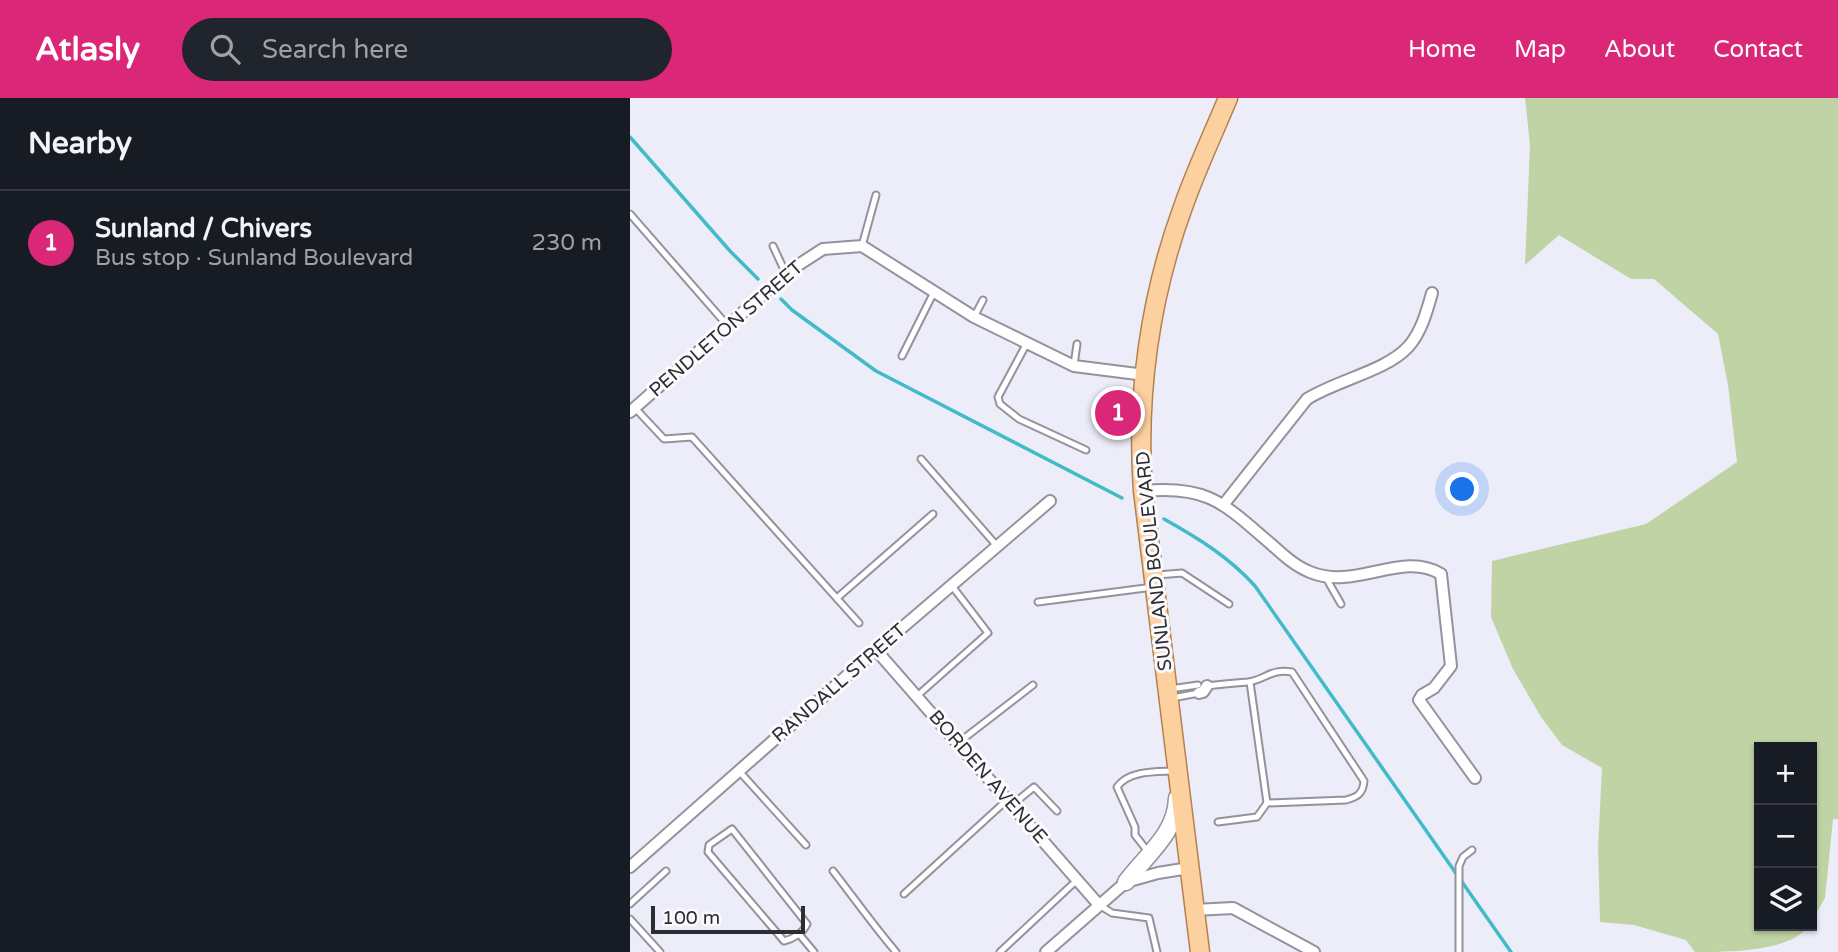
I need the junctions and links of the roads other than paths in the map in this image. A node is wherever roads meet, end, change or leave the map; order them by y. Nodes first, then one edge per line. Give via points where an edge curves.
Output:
1 (1228, 98) edge
2 (876, 195) dead end
3 (630, 214) edge
4 (773, 246) dead end
5 (862, 246) junction
6 (786, 274) junction
7 (934, 292) junction
8 (1432, 293) dead end
9 (983, 300) dead end
10 (974, 317) junction
11 (727, 326) junction
12 (1027, 343) junction
13 (1077, 344) dead end
14 (902, 356) dead end
15 (1074, 366) junction
16 (1144, 375) junction
17 (632, 410) edge
18 (1086, 450) dead end
19 (921, 459) dead end
20 (1143, 491) junction
21 (1050, 501) dead end
22 (1224, 504) junction
23 (933, 514) dead end
24 (997, 546) junction
25 (1325, 576) junction
26 (1154, 581) junction
27 (951, 586) junction
28 (837, 598) junction
29 (1038, 602) dead end
30 (1229, 604) dead end
31 (1341, 604) dead end
32 (859, 623) dead end
33 (876, 650) junction
34 (1250, 682) junction
35 (1033, 685) dead end
36 (1168, 694) junction
37 (917, 696) junction
38 (958, 743) junction
39 (739, 771) junction
40 (1178, 771) junction
41 (1475, 778) dead end
42 (1010, 802) junction
43 (1267, 803) junction
44 (1057, 811) dead end
45 (1218, 822) dead end
46 (806, 845) dead end
47 (1472, 850) dead end
48 (1149, 853) junction
49 (630, 867) edge
50 (1189, 868) junction
51 (666, 871) dead end
52 (833, 871) dead end
53 (1077, 880) junction
54 (1126, 882) junction
55 (904, 894) dead end
56 (630, 904) edge
57 (1100, 905) junction
58 (1194, 910) junction
59 (630, 919) edge
60 (799, 934) junction
61 (660, 952) edge
62 (814, 952) edge
63 (896, 952) edge
64 (1000, 952) edge
65 (1046, 952) edge
66 (1157, 952) edge
67 (1200, 952) edge
68 (1314, 952) edge
69 (1459, 952) edge

1 - 16 main road, SUNLAND BOULEVARD via 1171,241
2 - 5 lane
3 - 11 lane
4 - 6 lane
5 - 6 street, PENDLETON STREET via 822,248
5 - 7 street
6 - 11 street, PENDLETON STREET
7 - 10 street
7 - 14 lane
8 - 22 street via 1409,346 1390,362 1307,399
9 - 10 lane
10 - 12 street
11 - 17 street, PENDLETON STREET
12 - 15 street
12 - 18 lane via 998,397 1000,404 1019,419
13 - 15 lane
15 - 16 street
16 - 20 main road, SUNLAND BOULEVARD
17 - 28 lane via 664,439 692,437
19 - 24 lane
20 - 22 street via 1172,488
20 - 26 main road, SUNLAND BOULEVARD
21 - 24 street, RANDALL STREET
22 - 25 street via 1286,558
23 - 28 lane
24 - 27 street, RANDALL STREET
25 - 31 lane
25 - 41 street via 1352,578 1414,565 1441,573 1451,666 1419,699
26 - 29 lane
26 - 30 lane via 1182,573
26 - 36 main road, SUNLAND BOULEVARD
27 - 33 street, RANDALL STREET
27 - 37 lane via 988,633
28 - 32 lane
33 - 37 street, BORDEN AVENUE
33 - 39 street, RANDALL STREET
34 - 36 lane
34 - 43 lane
34 - 43 lane via 1273,671 1292,672 1364,782 1356,798
35 - 38 lane
36 - 40 main road, SUNLAND BOULEVARD
37 - 38 street, BORDEN AVENUE
38 - 42 street, BORDEN AVENUE
39 - 46 lane
39 - 49 street, RANDALL STREET
40 - 48 street via 1177,812 1170,831
40 - 48 lane via 1142,773 1117,787 1135,835
40 - 50 main road, SUNLAND BOULEVARD
42 - 44 lane via 1034,787
42 - 53 street, BORDEN AVENUE
42 - 55 lane
43 - 45 lane via 1257,817
47 - 69 lane via 1461,860
48 - 54 street
50 - 54 street
50 - 58 main road, SUNLAND BOULEVARD
51 - 56 lane
52 - 63 lane
53 - 57 street, BORDEN AVENUE
53 - 64 lane
54 - 57 street
57 - 65 street
57 - 66 lane via 1112,914 1149,918
58 - 67 main road, SUNLAND BOULEVARD
58 - 68 street via 1233,908
59 - 61 lane
60 - 60 lane via 784,942 708,852 709,845 734,830 807,924
60 - 62 lane

